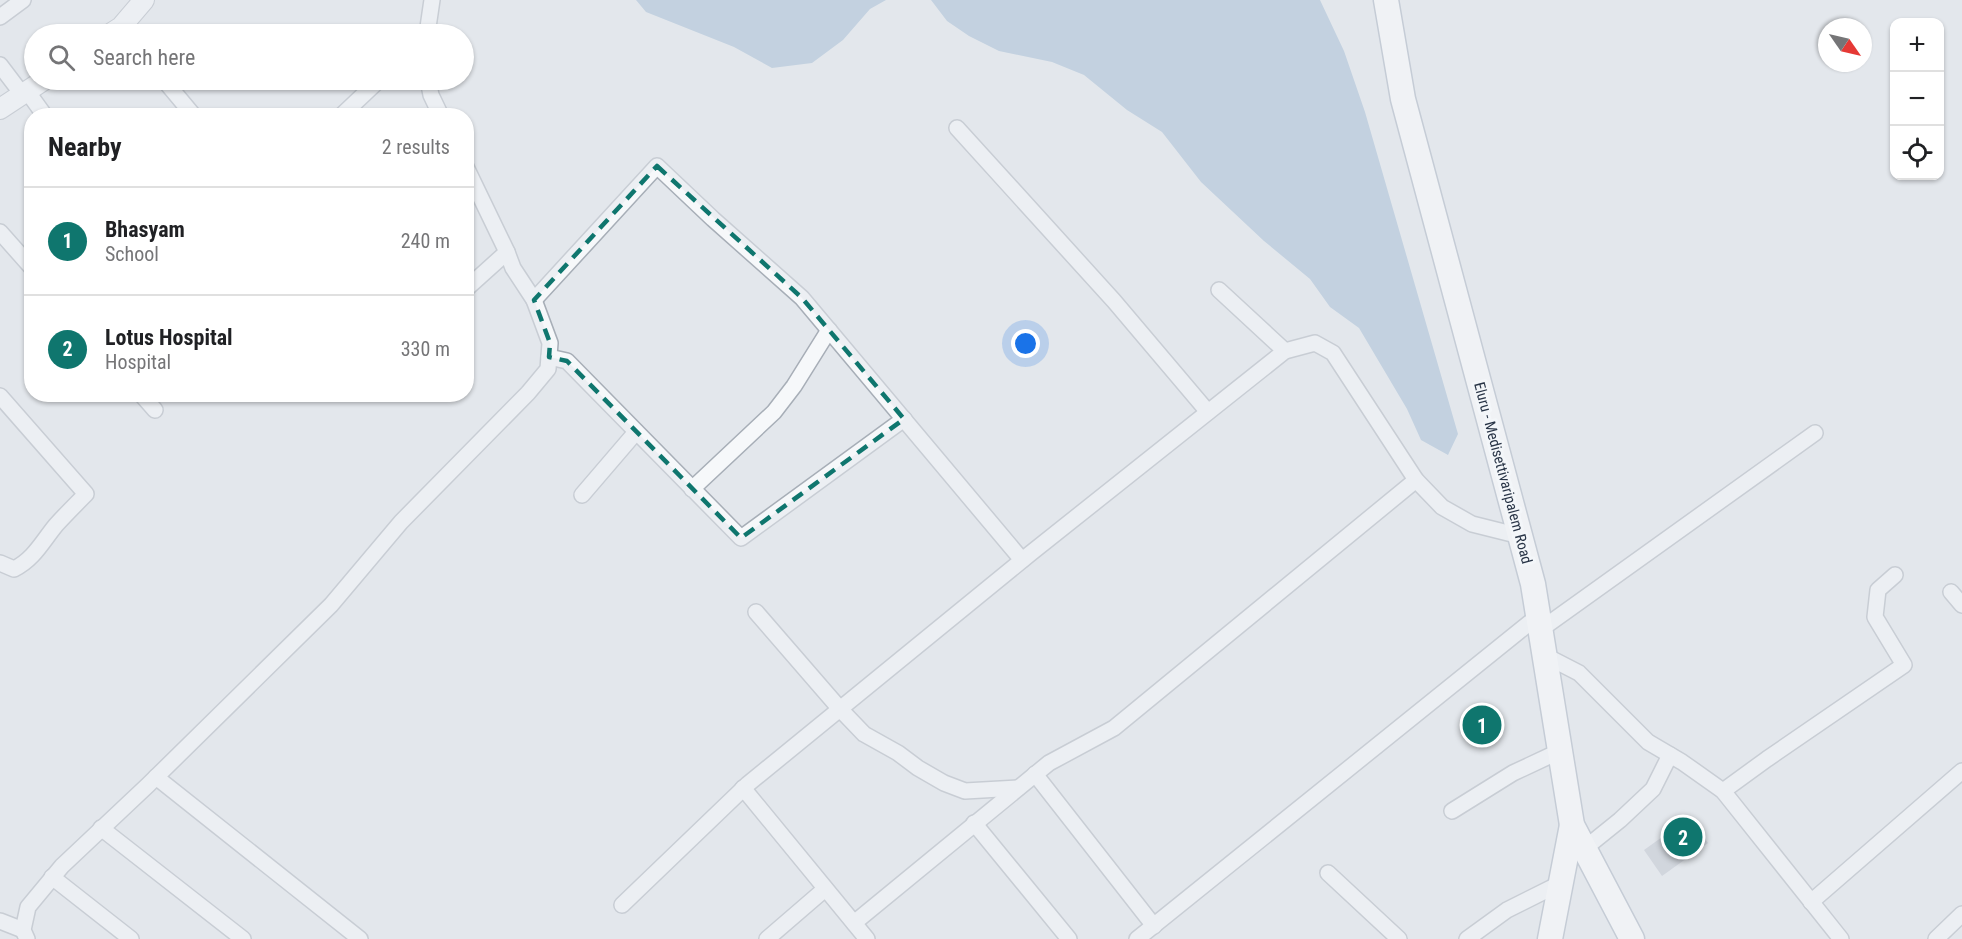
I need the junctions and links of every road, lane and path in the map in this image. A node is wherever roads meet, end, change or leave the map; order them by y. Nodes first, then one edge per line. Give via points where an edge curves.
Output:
1 (23, 0) edge
2 (144, 0) edge
3 (432, 0) edge
4 (1386, 0) edge
5 (0, 17) edge
6 (125, 24) edge
7 (428, 24) edge
8 (0, 65) edge
9 (29, 90) edge
10 (172, 90) edge
11 (369, 90) edge
12 (431, 90) edge
13 (24, 93) junction
14 (38, 108) edge
15 (187, 108) edge
16 (352, 108) edge
17 (438, 108) edge
18 (0, 109) edge
19 (957, 128) dead end
20 (474, 185) edge
21 (0, 232) edge
22 (507, 252) junction
23 (24, 259) edge
24 (474, 289) edge
25 (1219, 290) dead end
26 (534, 300) junction
27 (829, 330) junction
28 (1285, 351) junction
29 (549, 357) junction
30 (0, 396) edge
31 (148, 402) edge
32 (155, 410) dead end
33 (1208, 412) junction
34 (904, 419) junction
35 (636, 432) junction
36 (1815, 433) dead end
37 (1416, 480) junction
38 (692, 489) junction
39 (582, 495) dead end
40 (1520, 536) junction
41 (1022, 560) junction
42 (0, 563) edge
43 (1895, 575) dead end
44 (1951, 592) dead end
45 (1962, 605) edge
46 (756, 612) dead end
47 (1539, 623) junction
48 (1544, 655) junction
49 (840, 709) junction
50 (1560, 751) junction
51 (1670, 755) junction
52 (1962, 771) edge
53 (1035, 774) junction
54 (156, 777) junction
55 (743, 788) junction
56 (1018, 788) junction
57 (1724, 791) junction
58 (1452, 811) dead end
59 (974, 823) junction
60 (1572, 825) junction
61 (101, 828) junction
62 (1584, 849) junction
63 (1328, 873) dead end
64 (52, 877) junction
65 (1561, 883) junction
66 (825, 889) junction
67 (1811, 902) junction
68 (622, 905) dead end
69 (1962, 914) edge
70 (0, 921) edge
71 (854, 923) junction
72 (1154, 926) junction
73 (25, 934) edge
74 (131, 939) edge
75 (243, 939) edge
76 (360, 939) edge
77 (767, 939) edge
78 (867, 939) edge
79 (1069, 939) edge
80 (1137, 939) edge
81 (1399, 939) edge
82 (1467, 939) edge
83 (1550, 939) edge
84 (1632, 939) edge
85 (1840, 939) edge
86 (1936, 939) edge

1 - 5 street
2 - 6 street
3 - 7 street
4 - 40 main road, Eluru - Medisettivaripalem Road via 1403,99
8 - 13 street
9 - 13 street
10 - 15 street
11 - 16 street
12 - 17 street
13 - 14 street
13 - 18 street
19 - 33 street via 1114,301
20 - 22 street
21 - 23 street
22 - 24 street
22 - 26 street
25 - 28 street
26 - 27 street via 657,166 802,298
26 - 29 street via 550,343
27 - 34 street
27 - 38 street via 774,412
28 - 33 street
28 - 37 street via 1315,343 1333,353
29 - 35 street via 567,361
29 - 54 street via 548,369 528,393 401,522 331,605
30 - 42 street via 86,494 26,563 14,569
31 - 32 street
33 - 41 street
34 - 38 street via 741,538
34 - 41 street
35 - 38 street
35 - 39 street
36 - 47 street
37 - 40 street via 1442,507 1472,524
37 - 53 street via 1114,728
40 - 47 main road, Eluru - Medisettivaripalem Road
41 - 49 street
43 - 57 street via 1878,590 1875,617 1904,665
44 - 45 street
46 - 49 street
47 - 48 main road, Eluru - Medisettivaripalem Road
47 - 72 street
48 - 50 main road, Eluru - Medisettivaripalem Road
48 - 51 street via 1579,673 1647,742
49 - 55 street
49 - 56 street via 864,734 944,783 965,791
50 - 58 street via 1513,773
50 - 60 main road, Eluru - Medisettivaripalem Road
51 - 57 street
51 - 62 street via 1653,789
52 - 67 street
53 - 56 street
53 - 72 street
54 - 61 street
54 - 76 street
55 - 66 street
55 - 68 street
56 - 59 street
57 - 67 street
59 - 71 street
59 - 79 street
60 - 62 main road, Eluru - Medisettivaripalem Road
60 - 65 main road
61 - 64 street
61 - 75 street
62 - 84 main road, Eluru - Medisettivaripalem Road
63 - 81 street
64 - 73 street via 28,907
64 - 74 street
65 - 82 street via 1507,909
65 - 83 main road
66 - 71 street
66 - 77 street
67 - 85 street
69 - 86 street
70 - 73 street
71 - 78 street
72 - 80 street

